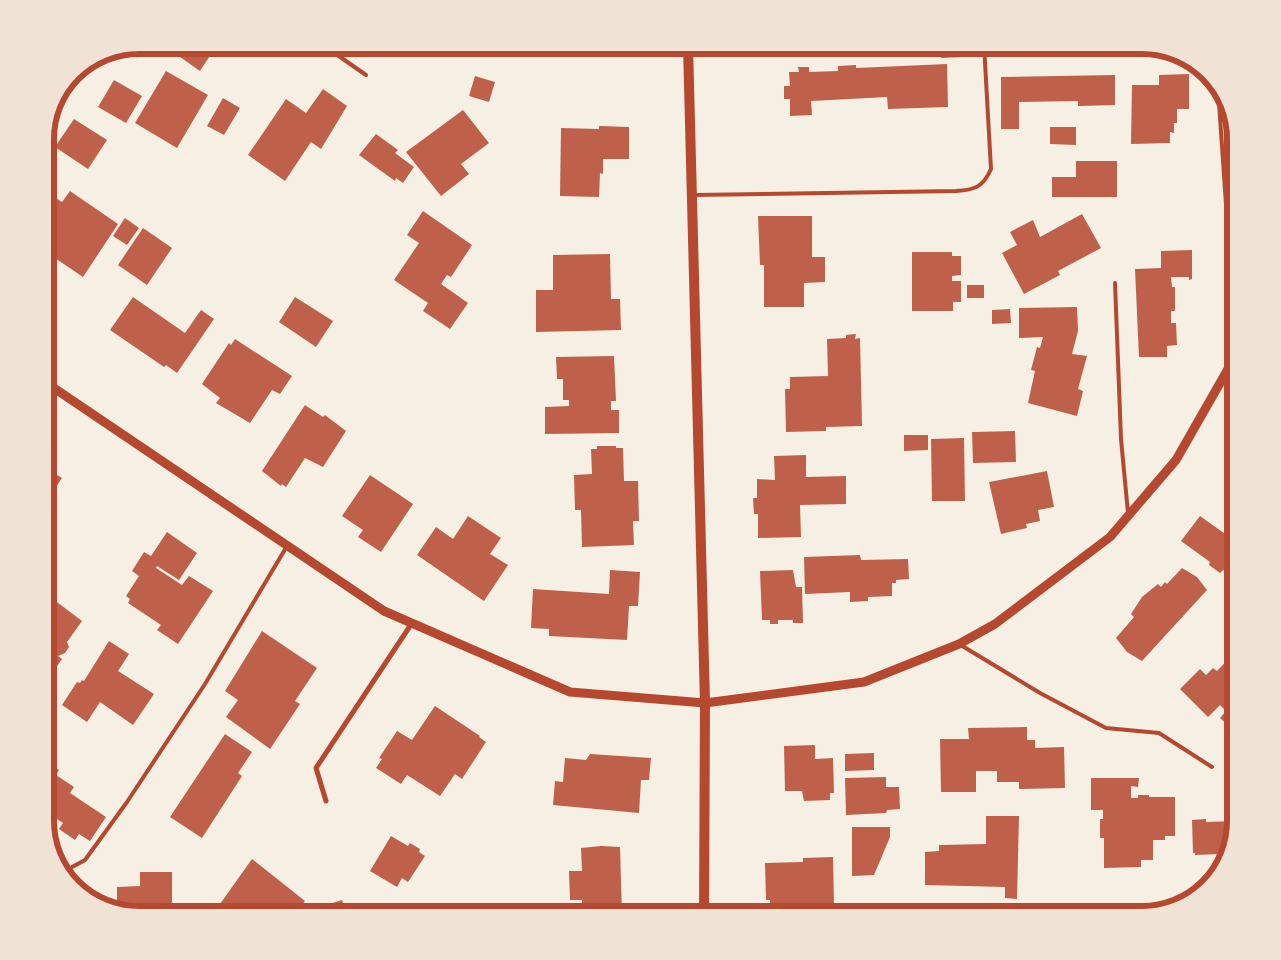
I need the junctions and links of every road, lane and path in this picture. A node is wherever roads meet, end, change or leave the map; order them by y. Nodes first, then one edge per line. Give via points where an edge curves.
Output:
1 (336, 54) edge
2 (688, 54) edge
3 (985, 54) edge
4 (366, 75) dead end
5 (1219, 103) edge
6 (692, 195) junction
7 (1227, 219) edge
8 (1115, 283) dead end
9 (1227, 371) edge
10 (54, 388) edge
11 (1128, 516) junction
12 (288, 546) junction
13 (412, 623) junction
14 (959, 644) junction
15 (705, 703) junction
16 (1212, 767) dead end
17 (326, 801) dead end
18 (69, 869) edge
19 (704, 906) edge

1 - 4 lane
2 - 6 main road
3 - 6 lane via 991,169 979,187 956,191
5 - 7 lane
6 - 15 main road
8 - 11 lane via 1121,439
9 - 11 street via 1176,460
10 - 12 street
11 - 14 street via 1110,537 995,624
12 - 13 street via 384,611
12 - 18 lane via 205,684 127,802 85,860
13 - 15 street via 570,692
13 - 17 street via 316,768
14 - 15 street via 864,682
14 - 16 lane via 1106,728 1159,733
15 - 19 main road

